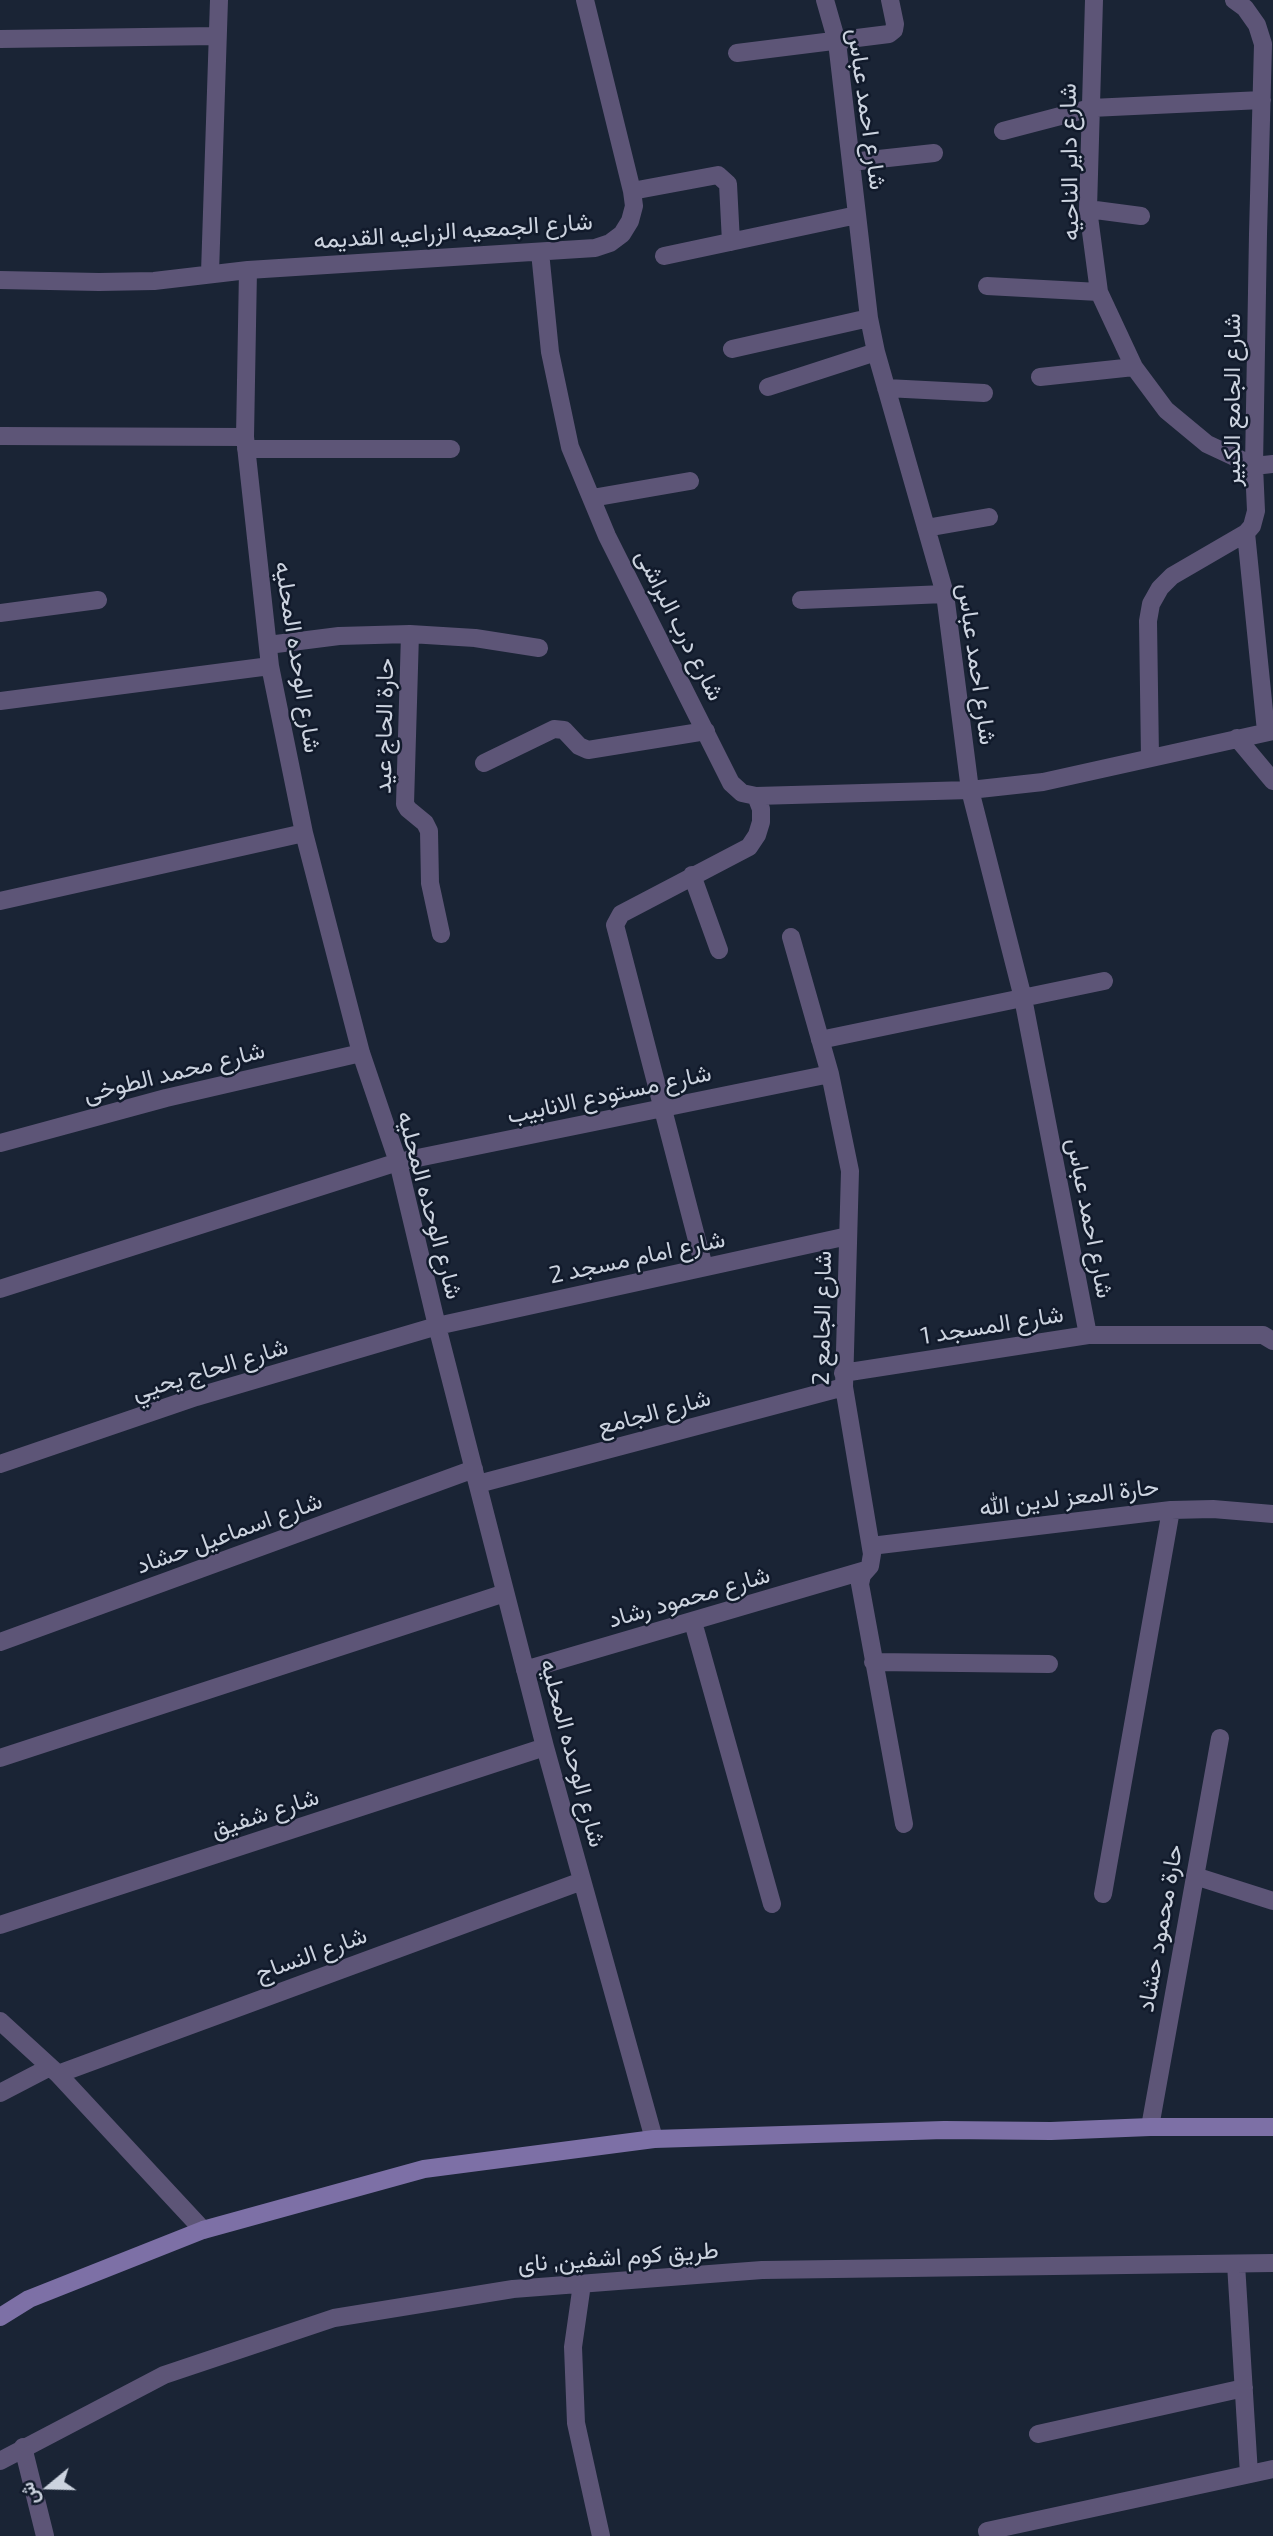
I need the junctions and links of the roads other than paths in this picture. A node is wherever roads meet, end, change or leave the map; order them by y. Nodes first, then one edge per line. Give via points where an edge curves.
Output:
1 (219, 0) edge
2 (585, 0) edge
3 (825, 0) edge
4 (890, 0) edge
5 (1094, 0) edge
6 (1234, 0) edge
7 (217, 36) junction
8 (0, 39) edge
9 (837, 42) junction
10 (737, 54) dead end
11 (1262, 100) junction
12 (1091, 108) junction
13 (1003, 131) dead end
14 (934, 153) dead end
15 (850, 162) junction
16 (632, 191) junction
17 (1088, 209) junction
18 (857, 215) junction
19 (1141, 216) dead end
20 (1265, 235) edge
21 (731, 242) junction
22 (540, 252) junction
23 (664, 256) dead end
24 (248, 270) junction
25 (209, 273) junction
26 (0, 280) edge
27 (987, 286) dead end
28 (1099, 292) junction
29 (869, 318) junction
30 (732, 349) dead end
31 (876, 352) junction
32 (1134, 367) junction
33 (1040, 377) dead end
34 (768, 387) dead end
35 (886, 388) junction
36 (984, 393) dead end
37 (0, 436) edge
38 (245, 443) junction
39 (451, 449) dead end
40 (1273, 464) edge
41 (1254, 467) junction
42 (690, 481) dead end
43 (592, 498) junction
44 (989, 517) dead end
45 (926, 528) junction
46 (1246, 533) junction
47 (945, 594) junction
48 (98, 600) dead end
49 (801, 600) dead end
50 (0, 613) edge
51 (410, 634) junction
52 (268, 645) junction
53 (539, 648) dead end
54 (270, 666) junction
55 (0, 701) edge
56 (706, 731) junction
57 (1270, 731) edge
58 (1237, 738) junction
59 (1150, 757) junction
60 (484, 763) dead end
61 (1273, 781) edge
62 (970, 790) junction
63 (757, 796) junction
64 (304, 832) junction
65 (692, 875) junction
66 (0, 901) edge
67 (441, 934) dead end
68 (791, 937) dead end
69 (719, 950) dead end
70 (1104, 981) dead end
71 (1023, 998) junction
72 (820, 1041) junction
73 (361, 1053) junction
74 (830, 1074) junction
75 (662, 1108) junction
76 (0, 1143) edge
77 (398, 1162) junction
78 (848, 1236) junction
79 (704, 1267) junction
80 (0, 1289) edge
81 (437, 1326) junction
82 (1088, 1335) junction
83 (1273, 1340) edge
84 (843, 1380) junction
85 (0, 1464) edge
86 (476, 1477) junction
87 (1171, 1510) junction
88 (1273, 1514) edge
89 (871, 1546) junction
90 (866, 1570) junction
91 (505, 1593) junction
92 (693, 1622) junction
93 (0, 1642) edge
94 (873, 1662) junction
95 (1049, 1664) dead end
96 (525, 1670) junction
97 (1220, 1738) dead end
98 (545, 1747) junction
99 (0, 1758) edge
100 (904, 1824) dead end
101 (1195, 1875) junction
102 (582, 1881) junction
103 (1103, 1894) dead end
104 (1273, 1901) edge
105 (772, 1904) dead end
106 (0, 1925) edge
107 (0, 2021) edge
108 (54, 2070) junction
109 (0, 2093) edge
110 (1150, 2127) junction
111 (1273, 2127) edge
112 (654, 2139) junction
113 (203, 2230) junction
114 (1273, 2263) edge
115 (1236, 2264) junction
116 (582, 2284) junction
117 (0, 2317) edge
118 (1244, 2388) junction
119 (1038, 2434) dead end
120 (23, 2447) junction
121 (0, 2461) edge
122 (1273, 2469) edge
123 (1249, 2474) junction
124 (987, 2531) dead end
125 (45, 2536) edge
126 (601, 2536) edge

1 - 7 street
2 - 16 street, شارع الجمعيه الزراعيه القديمه
3 - 9 street, شارع احمد عباس
4 - 9 street via 895,24 892,33
5 - 12 street, شارع داير الناحيه
6 - 11 street, شارع الجامع الكبير via 1257,25 1263,44
7 - 8 street
7 - 25 street
9 - 10 street
9 - 15 street, شارع احمد عباس
11 - 12 street
11 - 20 street, شارع الجامع الكبير
12 - 13 street
12 - 17 street, شارع داير الناحيه
14 - 15 street
15 - 18 street, شارع احمد عباس
16 - 21 street via 718,175 728,184
16 - 22 street, شارع الجمعيه الزراعيه القديمه via 630,221 610,243
17 - 19 street
17 - 28 street, شارع داير الناحيه
18 - 21 street
18 - 29 street, شارع احمد عباس
20 - 41 street, شارع الجامع الكبير
21 - 23 street
22 - 24 street, شارع الجمعيه الزراعيه القديمه
22 - 43 street, شارع درب البراشى via 551,352 570,447
24 - 25 street, شارع الجمعيه الزراعيه القديمه
24 - 38 street, شارع الوحده المحليه
25 - 26 street, شارع الجمعيه الزراعيه القديمه via 154,281
27 - 28 street
28 - 32 street, شارع داير الناحيه
29 - 30 street
29 - 31 street, شارع احمد عباس
31 - 34 street
31 - 35 street, شارع احمد عباس
32 - 33 street
32 - 41 street, شارع داير الناحيه via 1166,410 1196,435
35 - 36 street
35 - 45 street, شارع احمد عباس
37 - 38 street
38 - 39 street
38 - 52 street, شارع الوحده المحليه
40 - 41 street
41 - 46 street, شارع الجامع الكبير via 1256,511
42 - 43 street
43 - 56 street, شارع درب البراشى
44 - 45 street
45 - 47 street, شارع احمد عباس
46 - 57 street
46 - 59 street via 1172,576 1152,604 1148,621
47 - 49 street
47 - 62 street, شارع احمد عباس
48 - 50 street
51 - 52 street
51 - 53 street
51 - 67 street, حارة الحاج عيد via 405,804 429,831 430,883
52 - 54 street, شارع الوحده المحليه
54 - 55 street
54 - 64 street, شارع الوحده المحليه
56 - 60 street via 587,750 564,730 554,729
56 - 63 street, شارع درب البراشى via 732,783 742,793
57 - 58 street
58 - 59 street
58 - 61 street
59 - 62 street via 1043,782
62 - 63 street
62 - 71 street, شارع احمد عباس
63 - 65 street via 761,822 749,846
64 - 66 street
64 - 73 street, شارع الوحده المحليه
65 - 69 street
65 - 75 street via 621,914 615,925
68 - 72 street, شارع الجامع 2
70 - 71 street
71 - 72 street
71 - 82 street, شارع احمد عباس
72 - 74 street, شارع الجامع 2
73 - 76 street, شارع محمد الطوخى via 166,1098
73 - 77 street, شارع الوحده المحليه
74 - 75 street, شارع مستودع الانابيب
74 - 78 street, شارع الجامع 2 via 850,1171
75 - 77 street, شارع مستودع الانابيب
75 - 79 street
77 - 80 street, شارع مستودع الانابيب
77 - 81 street, شارع الوحده المحليه
78 - 79 street, شارع امام مسجد 2
78 - 84 street, شارع الجامع 2
79 - 81 street, شارع امام مسجد 2
81 - 85 street, شارع الحاج يحيي via 196,1397
81 - 86 street, شارع الوحده المحليه
82 - 83 street, شارع المسجد 1 via 1263,1335
82 - 84 street, شارع المسجد 1
84 - 86 street, شارع الجامع
84 - 89 street, شارع الجامع 2
86 - 91 street, شارع الوحده المحليه
86 - 93 street, شارع اسماعيل حشاد
87 - 88 street, حارة المعز لدين الله
87 - 89 street, حارة المعز لدين الله
87 - 103 street
89 - 90 street, شارع الجامع 2 via 872,1560
90 - 92 street, شارع محمود رشاد
90 - 94 street, شارع الجامع 2 via 860,1584
91 - 96 street, شارع الوحده المحليه
91 - 99 street
92 - 96 street, شارع محمود رشاد
92 - 105 street
94 - 95 street
94 - 100 street, شارع الجامع 2
96 - 98 street, شارع الوحده المحليه
97 - 101 street, حارة محمود حشاد
98 - 102 street, شارع الوحده المحليه
98 - 106 street, شارع شفيق
101 - 104 street
101 - 110 street, حارة محمود حشاد
102 - 108 street, شارع النساج
102 - 112 street, شارع الوحده المحليه
107 - 108 street
108 - 109 street, شارع النساج
108 - 113 street
110 - 111 street
110 - 112 street
112 - 113 street via 424,2169
113 - 117 street via 29,2299
114 - 115 street, طريق كوم اشفين, ناى
115 - 116 street, طريق كوم اشفين, ناى via 762,2270
115 - 118 street
116 - 120 street, طريق كوم اشفين, ناى via 513,2289 334,2318 164,2375
116 - 126 street via 573,2347 576,2423
118 - 119 street
118 - 123 street
120 - 121 street, طريق كوم اشفين, ناى
120 - 125 street
122 - 123 street
123 - 124 street

